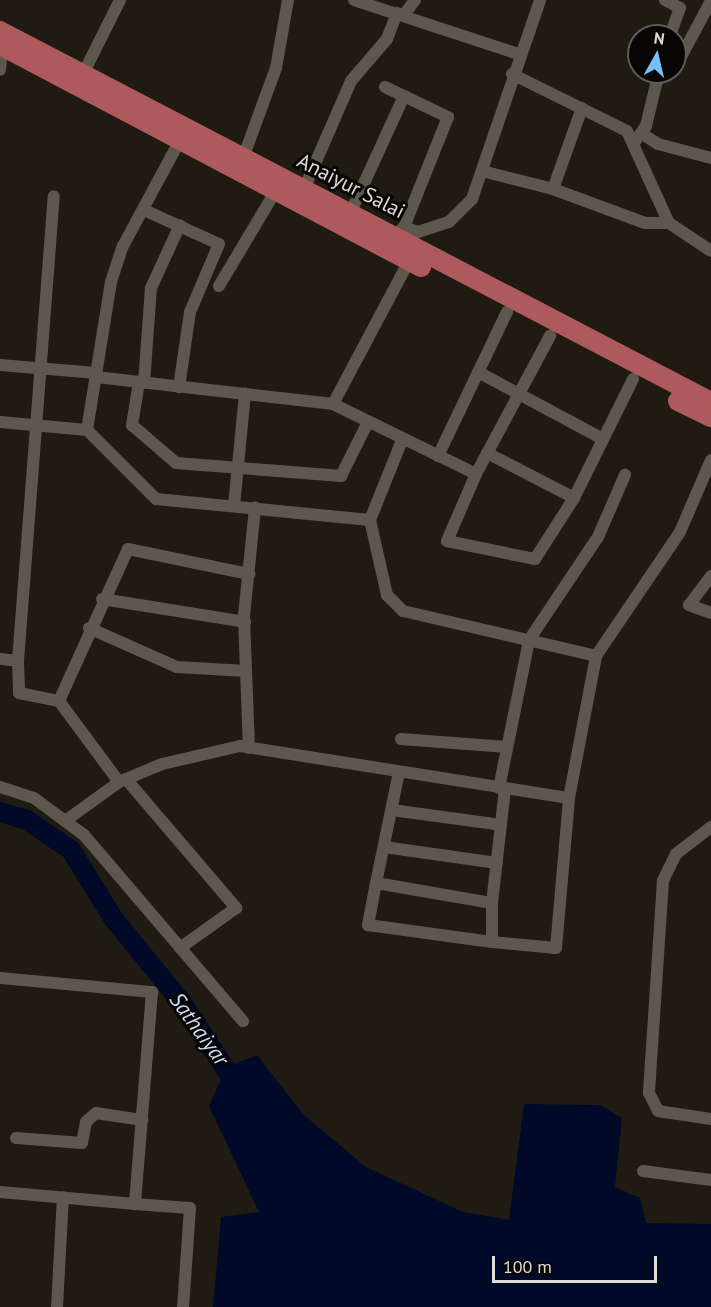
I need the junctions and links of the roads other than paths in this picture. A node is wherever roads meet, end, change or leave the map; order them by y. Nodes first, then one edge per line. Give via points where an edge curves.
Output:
1 (120, 0) edge
2 (288, 0) edge
3 (354, 0) edge
4 (415, 0) edge
5 (540, 0) edge
6 (665, 0) edge
7 (711, 1) edge
8 (401, 14) junction
9 (674, 24) edge
10 (1, 41) edge
11 (687, 46) edge
12 (518, 54) junction
13 (0, 70) edge
14 (512, 74) junction
15 (80, 80) junction
16 (655, 84) edge
17 (385, 87) dead end
18 (404, 96) junction
19 (582, 108) junction
20 (641, 133) junction
21 (178, 144) junction
22 (633, 144) junction
23 (243, 158) junction
24 (711, 158) edge
25 (482, 171) junction
26 (279, 186) junction
27 (304, 189) junction
28 (553, 189) junction
29 (54, 196) dead end
30 (144, 210) junction
31 (350, 214) junction
32 (669, 223) junction
33 (180, 225) junction
34 (400, 230) junction
35 (219, 244) junction
36 (710, 247) edge
37 (237, 254) junction
38 (411, 256) junction
39 (219, 286) dead end
40 (507, 312) junction
41 (550, 336) junction
42 (0, 364) edge
43 (42, 368) junction
44 (478, 372) junction
45 (96, 375) junction
46 (633, 379) junction
47 (141, 382) junction
48 (179, 387) junction
49 (518, 393) junction
50 (245, 394) junction
51 (711, 402) edge
52 (333, 404) junction
53 (711, 417) edge
54 (0, 422) edge
55 (368, 422) junction
56 (38, 426) junction
57 (87, 430) junction
58 (403, 438) junction
59 (603, 439) junction
60 (487, 453) junction
61 (438, 456) junction
62 (711, 460) edge
63 (237, 468) junction
64 (476, 474) junction
65 (625, 476) dead end
66 (574, 498) junction
67 (234, 506) junction
68 (255, 508) junction
69 (370, 520) junction
70 (249, 574) junction
71 (711, 576) edge
72 (102, 599) junction
73 (711, 614) edge
74 (244, 622) junction
75 (89, 628) junction
76 (529, 640) junction
77 (596, 656) junction
78 (0, 659) edge
79 (18, 661) junction
80 (246, 671) junction
81 (59, 701) junction
82 (400, 739) dead end
83 (507, 747) junction
84 (249, 748) junction
85 (399, 772) junction
86 (122, 781) junction
87 (0, 787) edge
88 (502, 788) junction
89 (569, 798) junction
90 (392, 810) junction
91 (65, 821) junction
92 (501, 825) junction
93 (711, 827) edge
94 (384, 847) junction
95 (497, 863) junction
96 (376, 883) junction
97 (492, 903) junction
98 (492, 942) junction
99 (180, 948) junction
100 (0, 978) edge
101 (243, 1021) dead end
102 (711, 1119) edge
103 (142, 1120) junction
104 (16, 1138) dead end
105 (643, 1171) dead end
106 (711, 1180) edge
107 (0, 1192) edge
108 (63, 1197) junction
109 (135, 1204) junction
110 (60, 1307) edge
111 (183, 1307) edge

1 - 15 street
2 - 23 street via 276,68
3 - 8 street
4 - 8 street
5 - 12 street
6 - 9 street via 680,8
7 - 11 street
8 - 12 street
8 - 27 street via 387,39 351,81
10 - 13 street
10 - 15 main road, Anaiyur Salai
12 - 14 street
14 - 19 street
14 - 25 street
15 - 21 main road, Anaiyur Salai
15 - 23 main road, Anaiyur Salai
16 - 20 street
17 - 18 street
18 - 31 street
18 - 34 street via 448,117
19 - 22 street via 627,131
19 - 28 street
20 - 22 street
20 - 24 street via 658,144
21 - 26 main road, Anaiyur Salai
21 - 30 street
22 - 32 street
23 - 26 main road, Anaiyur Salai
25 - 28 street
25 - 34 street via 472,199 449,222 418,232
26 - 27 main road, Anaiyur Salai
26 - 37 street
26 - 38 main road, Anaiyur Salai
27 - 31 main road, Anaiyur Salai
28 - 32 street via 645,223
29 - 43 street
30 - 33 street
30 - 45 street via 111,282
31 - 34 main road, Anaiyur Salai
32 - 36 street
33 - 35 street
33 - 47 street via 151,288
34 - 38 main road, Anaiyur Salai
35 - 37 street
35 - 48 street via 190,312
37 - 39 street
38 - 40 main road, Anaiyur Salai
38 - 51 main road, Anaiyur Salai
38 - 52 street
40 - 41 main road, Anaiyur Salai
40 - 44 street
41 - 46 main road, Anaiyur Salai
41 - 49 street
42 - 43 street
43 - 45 street
43 - 56 street
44 - 49 street
44 - 61 street
45 - 47 street
45 - 57 street
46 - 53 main road, Anaiyur Salai
46 - 59 street
47 - 48 street
47 - 63 street via 132,425 151,444 176,463
48 - 50 street
49 - 59 street
49 - 60 street
50 - 52 street
50 - 63 street
52 - 55 street
54 - 56 street
55 - 58 street
55 - 63 street via 341,476
56 - 57 street
56 - 79 street
57 - 67 street via 156,499
58 - 61 street
58 - 69 street
59 - 66 street
60 - 64 street
60 - 66 street
61 - 64 street
62 - 77 street via 680,532
63 - 67 street
64 - 66 street via 447,541 535,559
65 - 76 street via 598,537
67 - 68 street
68 - 69 street
68 - 70 street
69 - 76 street via 387,595 403,611
70 - 72 street via 128,549
70 - 74 street
71 - 73 street via 689,605
72 - 74 street
72 - 75 street
74 - 80 street
75 - 80 street via 177,668
75 - 81 street
76 - 77 street
76 - 83 street
77 - 89 street
78 - 79 street
79 - 81 street via 19,693
80 - 84 street
81 - 86 street
82 - 83 street
83 - 88 street
84 - 85 street
84 - 86 street via 162,764
85 - 88 street
85 - 90 street
86 - 91 street
86 - 99 street via 236,908
87 - 91 street via 34,798
88 - 89 street
88 - 92 street
89 - 98 street via 556,948
90 - 92 street
90 - 94 street
91 - 99 street
92 - 95 street
93 - 102 street via 676,854 663,881 650,1093 658,1111
94 - 95 street
94 - 96 street
95 - 97 street
96 - 97 street
96 - 98 street via 368,925
97 - 98 street
99 - 101 street
100 - 103 street via 152,992
103 - 104 street via 96,1113 86,1122 82,1143
103 - 109 street
105 - 106 street
107 - 108 street
108 - 109 street
108 - 110 street
109 - 111 street via 190,1208

